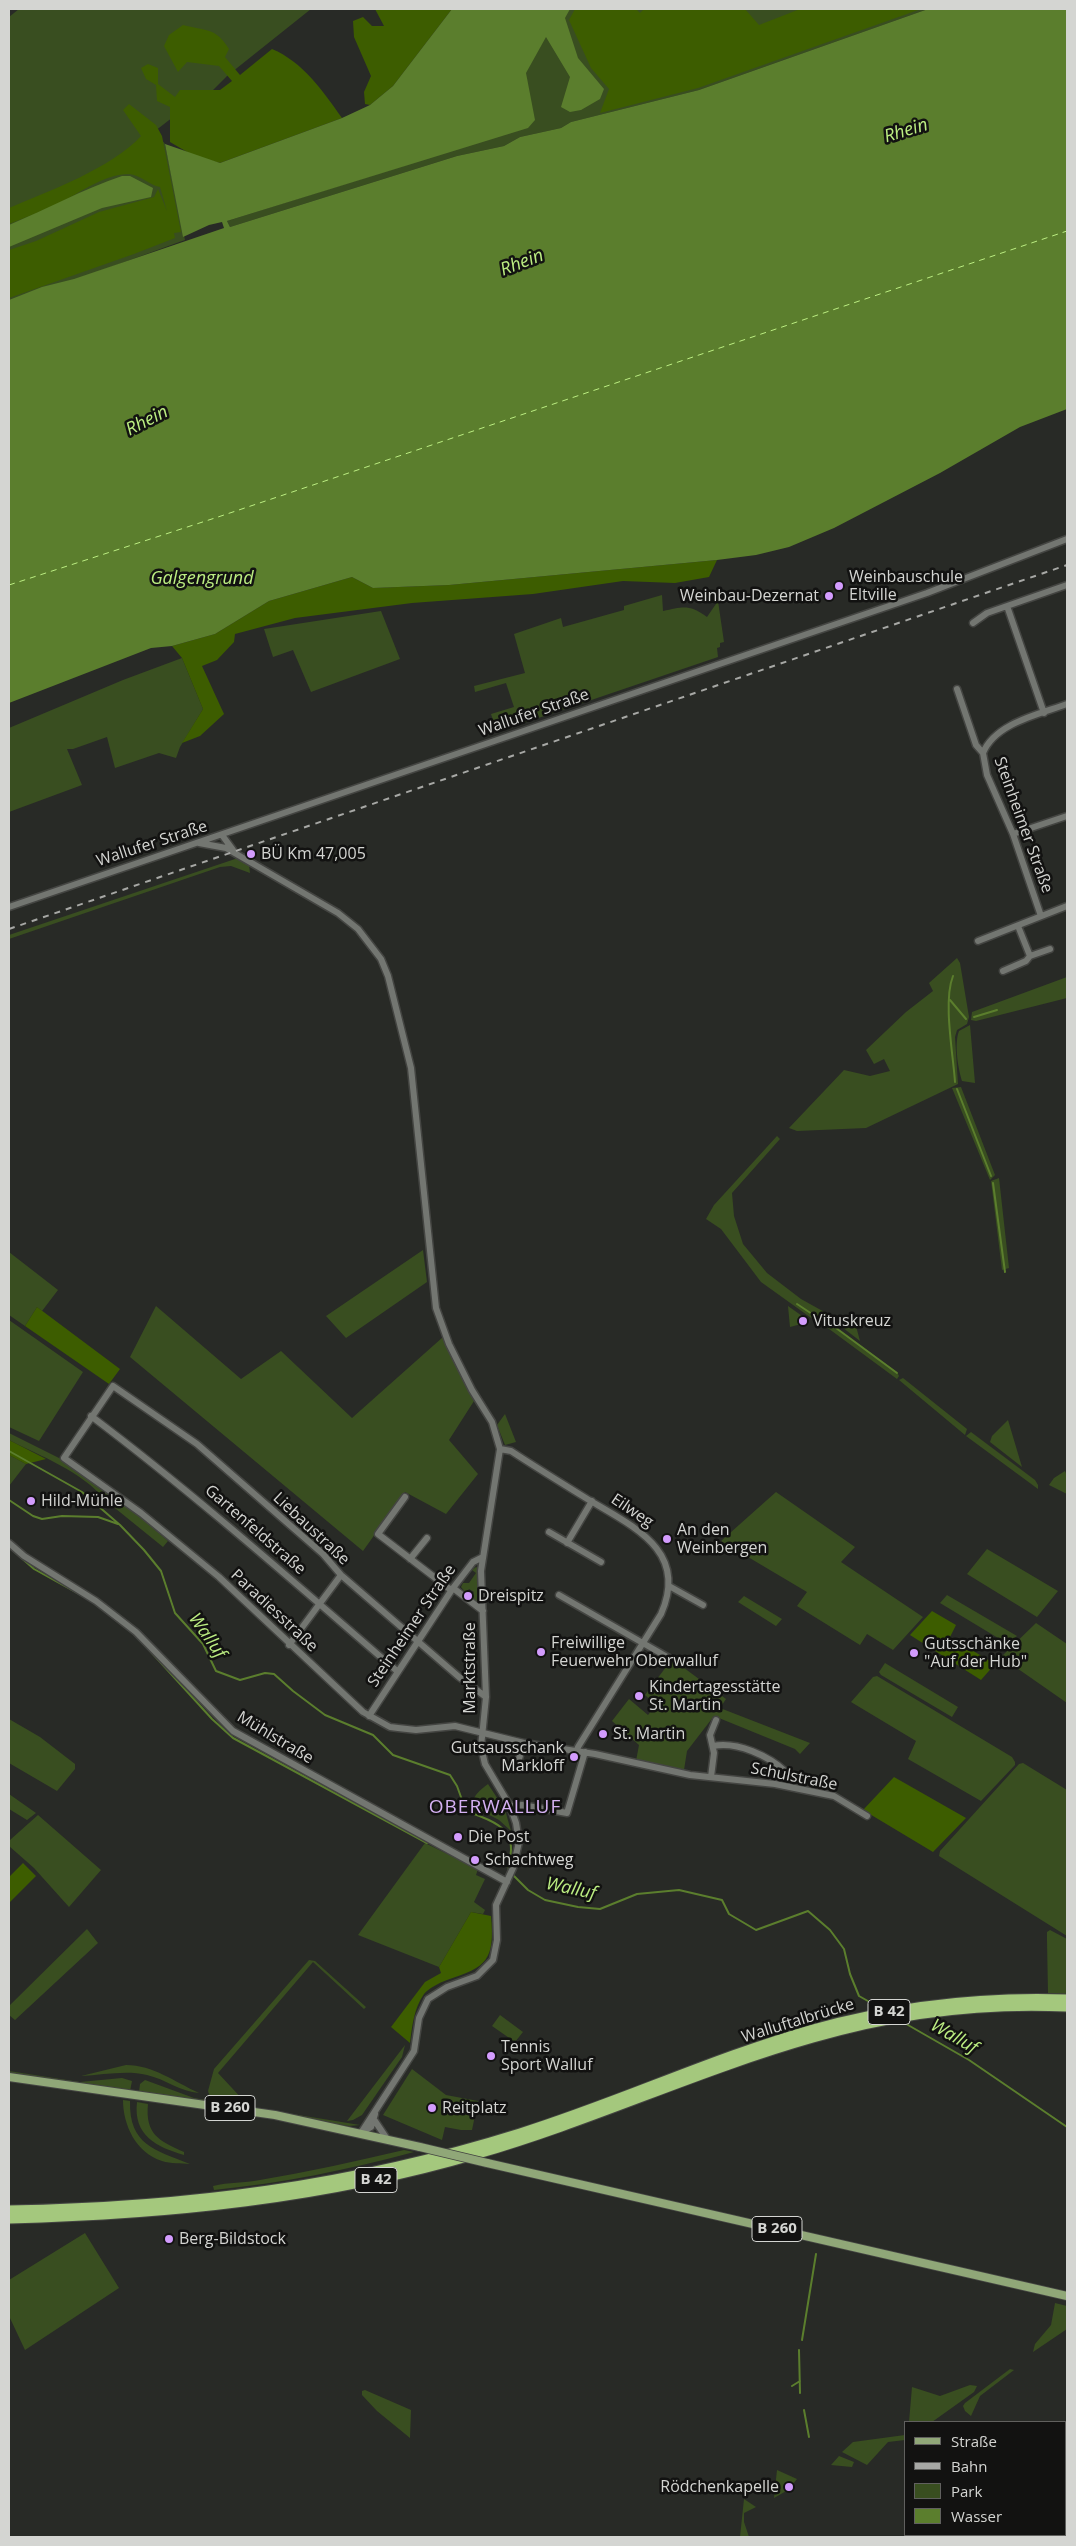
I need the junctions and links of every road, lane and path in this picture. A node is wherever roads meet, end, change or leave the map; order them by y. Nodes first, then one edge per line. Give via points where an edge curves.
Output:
1 (1067, 539) edge
2 (1067, 585) edge
3 (1007, 606) junction
4 (973, 623) dead end
5 (957, 689) dead end
6 (1067, 704) edge
7 (1044, 713) junction
8 (983, 753) junction
9 (1067, 816) edge
10 (239, 830) junction
11 (1013, 834) junction
12 (222, 835) junction
13 (199, 843) junction
14 (230, 848) junction
15 (1067, 906) edge
16 (9, 907) edge
17 (1042, 916) junction
18 (1018, 926) junction
19 (978, 941) dead end
20 (1050, 949) dead end
21 (1030, 956) junction
22 (1003, 970) dead end
23 (91, 1416) junction
24 (500, 1449) junction
25 (406, 1497) dead end
26 (592, 1501) junction
27 (549, 1532) dead end
28 (428, 1538) dead end
29 (9, 1543) edge
30 (567, 1543) junction
31 (483, 1557) junction
32 (410, 1559) junction
33 (601, 1562) dead end
34 (341, 1575) junction
35 (669, 1586) junction
36 (452, 1589) junction
37 (559, 1595) dead end
38 (318, 1603) junction
39 (703, 1605) dead end
40 (483, 1611) junction
41 (418, 1640) junction
42 (644, 1643) junction
43 (289, 1645) junction
44 (669, 1658) dead end
45 (396, 1671) junction
46 (486, 1697) junction
47 (369, 1716) junction
48 (716, 1720) dead end
49 (482, 1732) junction
50 (524, 1743) junction
51 (713, 1746) junction
52 (577, 1751) junction
53 (585, 1752) junction
54 (516, 1768) dead end
55 (786, 1772) dead end
56 (712, 1777) junction
57 (510, 1806) junction
58 (867, 1816) dead end
59 (509, 1876) junction
60 (1062, 2003) edge
61 (727, 2063) junction
62 (10, 2078) edge
63 (375, 2117) junction
64 (361, 2133) junction
65 (387, 2139) junction
66 (11, 2210) edge
67 (9, 2219) edge
68 (1067, 2296) edge

1 - 10 street, Wallufer Straße via 927,593
2 - 3 street
3 - 4 street via 987,613
3 - 7 street
5 - 8 street via 976,744
6 - 7 street, Steinheimer Straße
7 - 8 street, Steinheimer Straße via 1002,730 991,739
8 - 11 street, Steinheimer Straße via 987,775
9 - 11 street
10 - 12 street, Wallufer Straße
10 - 14 street
11 - 17 street, Steinheimer Straße
12 - 13 street, Wallufer Straße
12 - 14 street
13 - 14 street
13 - 16 street, Wallufer Straße
14 - 24 street, Marktstraße via 346,919 365,936 388,976 409,1057 433,1296 442,1329 492,1422
15 - 17 street
17 - 18 street
18 - 19 street
18 - 21 street
20 - 21 street
21 - 22 street via 1026,961
23 - 34 street, Liebaustraße via 113,1386 197,1444 323,1554
23 - 38 street, Gartenfeldstraße via 169,1475
23 - 43 street, Paradiesstraße via 64,1458 155,1524 219,1577
24 - 26 street, Eilweg via 511,1451
24 - 31 street, Marktstraße
25 - 32 street via 378,1534
26 - 30 street
26 - 35 street, Eilweg via 650,1539 663,1558
27 - 30 street
28 - 32 street
29 - 59 street, Mühlstraße via 136,1632 233,1732
30 - 33 street
31 - 36 street, Steinheimer Straße via 472,1562
31 - 40 street, Marktstraße
32 - 36 street
34 - 38 street
34 - 41 street, Liebaustraße
35 - 39 street
35 - 42 street, Eilweg via 666,1604
36 - 40 street
36 - 41 street, Steinheimer Straße
37 - 42 street
38 - 43 street
38 - 45 street, Gartenfeldstraße
40 - 46 street, Marktstraße
41 - 45 street, Steinheimer Straße
41 - 46 street, Liebaustraße
42 - 44 street
42 - 52 street, Eilweg
43 - 47 street, Paradiesstraße
45 - 47 street, Steinheimer Straße
46 - 49 street, Marktstraße
47 - 49 street, Paradiesstraße via 390,1727 416,1730 455,1726
48 - 51 street via 710,1735
49 - 50 street, Schulstraße
49 - 57 street, Marktstraße via 485,1764
50 - 52 street, Schulstraße
50 - 54 street
51 - 55 street, Schulstraße via 726,1745 767,1757
51 - 56 street
52 - 53 street, Schulstraße
53 - 56 street, Schulstraße
53 - 57 street via 568,1813 522,1804
56 - 58 street, Schulstraße via 775,1784 834,1796
57 - 59 street, Marktstraße via 519,1842
59 - 63 street via 496,1905 497,1940 493,1960 477,1976 428,1999 419,2018 414,2051
60 - 61 highway, Walluftalbrücke / B 42 via 983,2000 893,2011 812,2030
61 - 66 highway, B 42 via 519,2133 355,2176 171,2203
61 - 67 highway, B 42 via 522,2141 390,2177 200,2208
62 - 64 main road, B 260 via 275,2115
63 - 64 street via 368,2121
63 - 65 street
64 - 65 main road, B 260
65 - 68 main road, B 260, bridge

